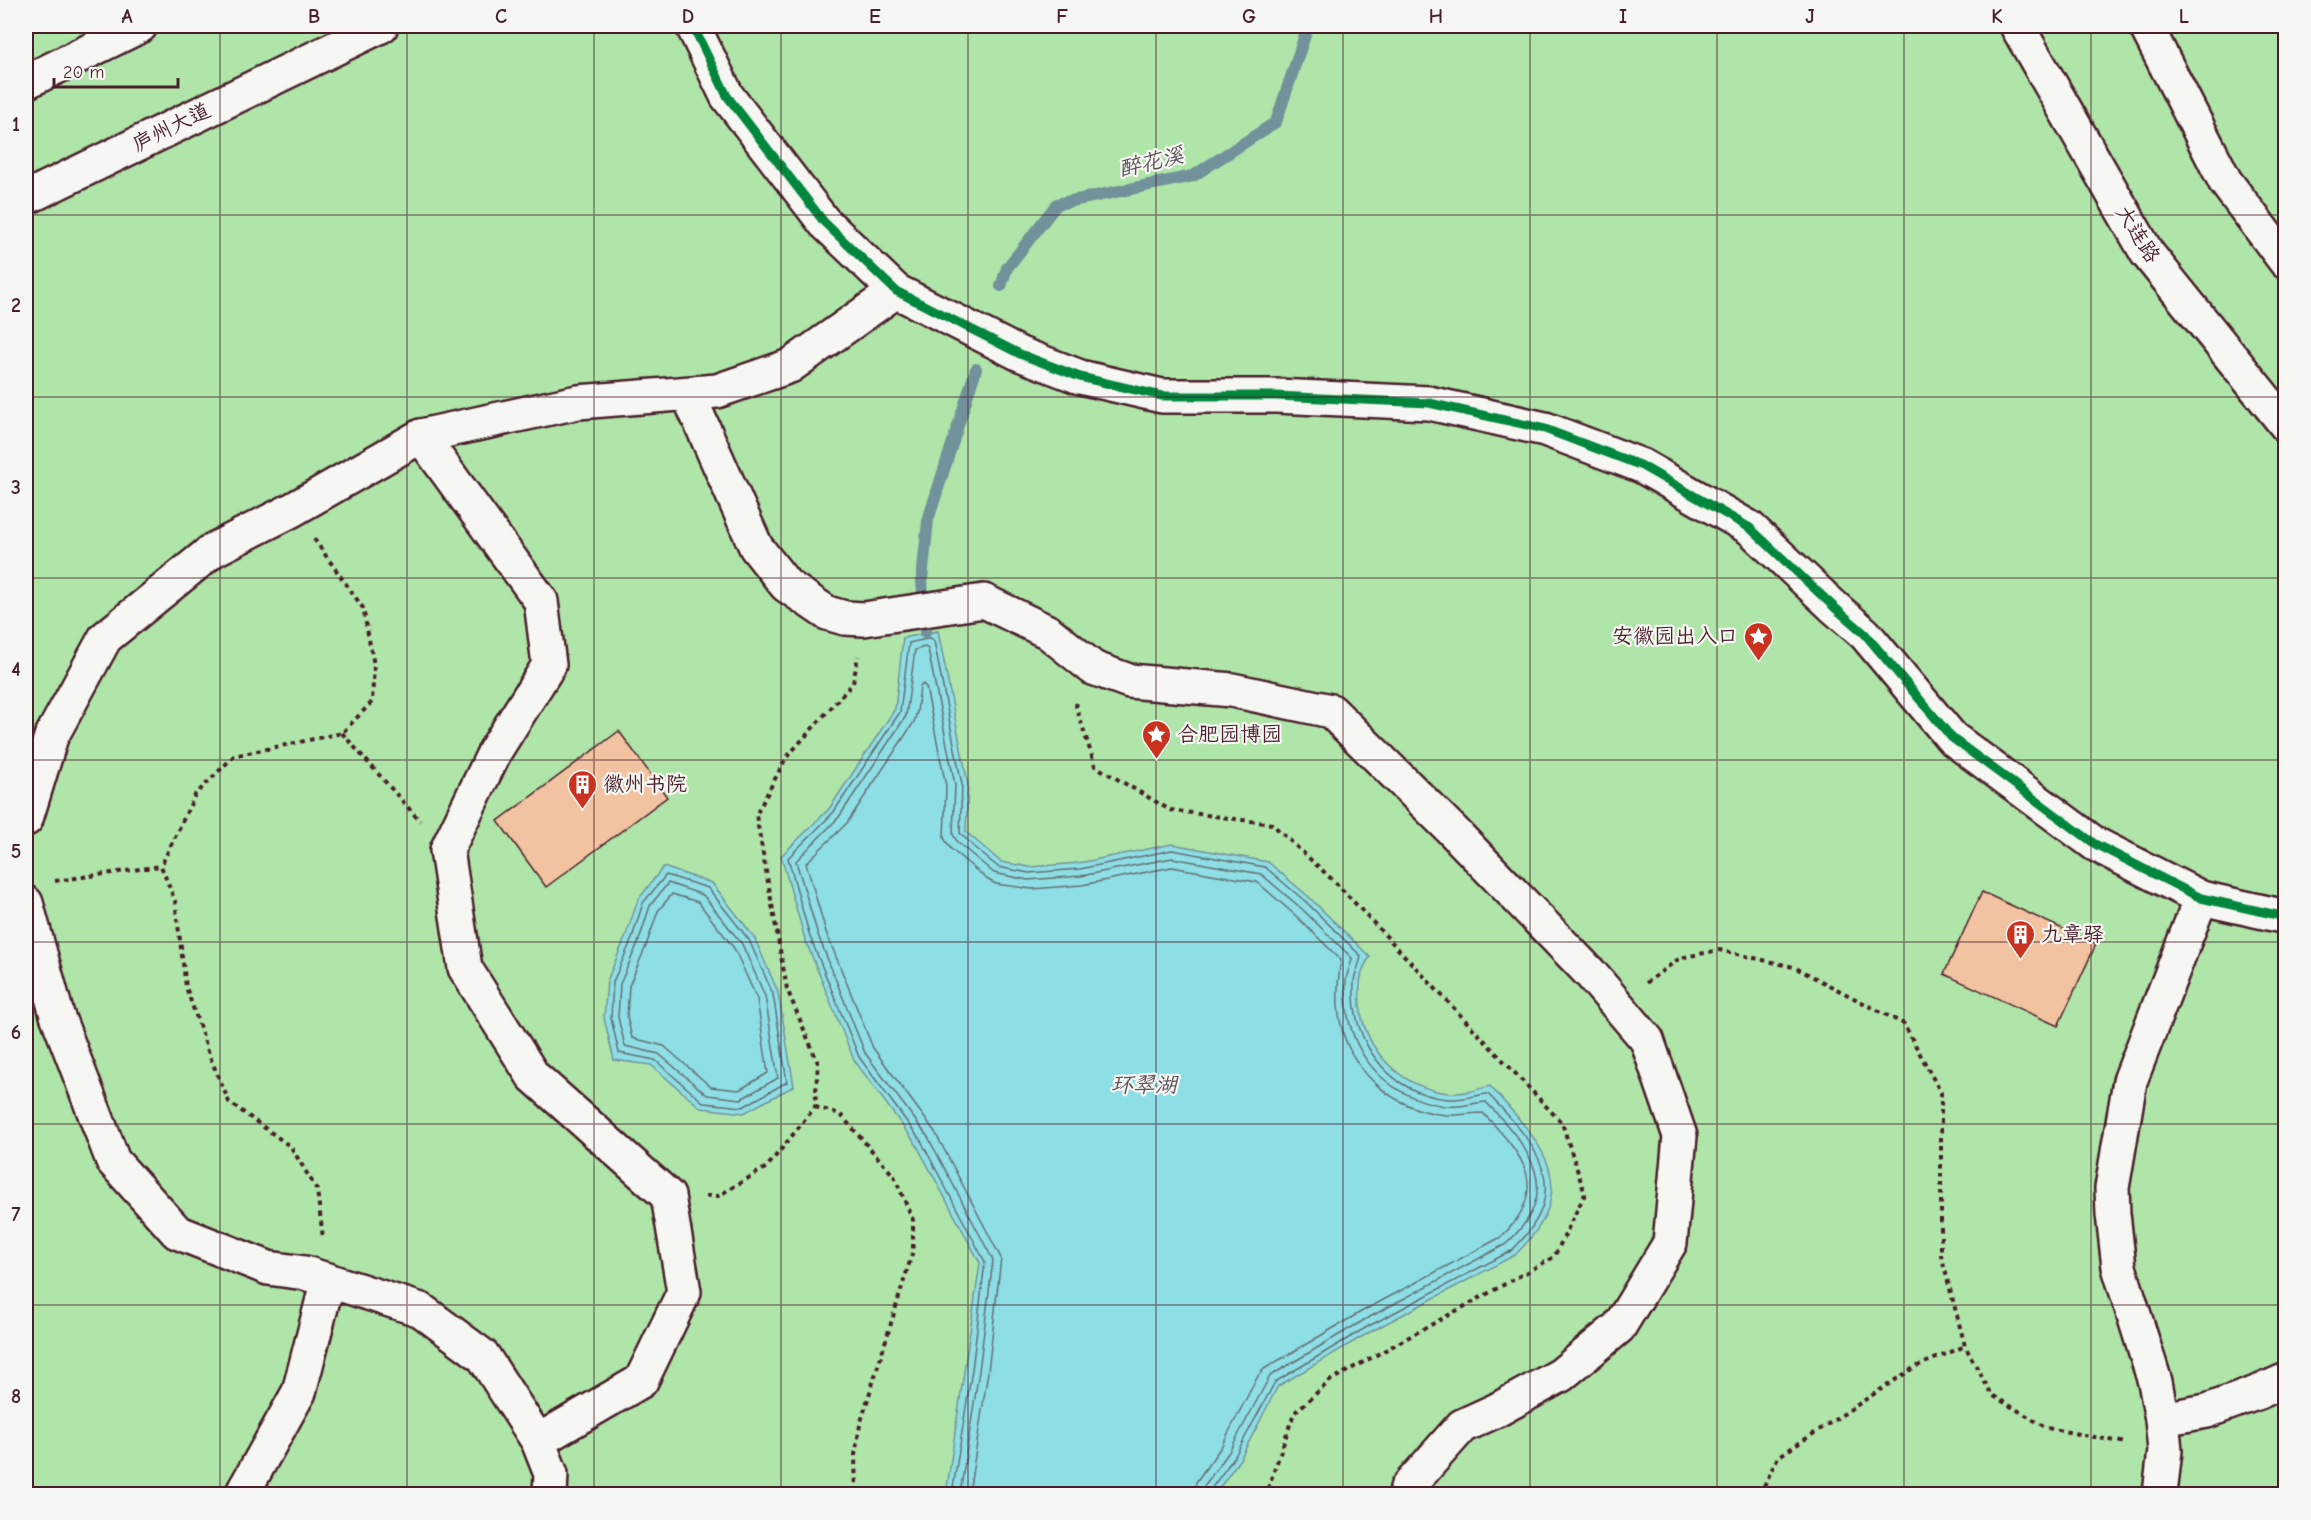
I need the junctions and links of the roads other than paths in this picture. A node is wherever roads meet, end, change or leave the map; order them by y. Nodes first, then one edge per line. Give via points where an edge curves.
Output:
1 (140, 26) edge
2 (381, 26) edge
3 (693, 26) edge
4 (2017, 26) edge
5 (2146, 26) edge
6 (26, 82) edge
7 (26, 198) edge
8 (2286, 262) edge
9 (896, 291) junction
10 (688, 394) junction
11 (2286, 425) edge
12 (421, 436) junction
13 (26, 819) edge
14 (37, 892) edge
15 (2201, 898) junction
16 (2286, 917) edge
17 (328, 1280) junction
18 (2286, 1380) edge
19 (2163, 1435) junction
20 (538, 1441) junction
21 (242, 1494) edge
22 (550, 1494) edge
23 (1406, 1494) edge
24 (2160, 1494) edge

1 - 6 street
2 - 7 street, 庐州大道
3 - 9 street via 727,96 824,222
4 - 11 street, 大连路 via 2147,253
5 - 8 street via 2225,181
9 - 10 street via 790,366 717,391
9 - 15 street via 1020,354 1080,377 1162,396 1429,403 1545,429 1642,466 1750,528 1865,634 1952,738 2095,844
10 - 12 street via 578,402
10 - 23 street via 756,547 786,585 827,614 854,619 984,602 1048,632 1093,668 1129,681 1232,690 1331,711 1590,973 1647,1040 1680,1136 1670,1243 1619,1326 1561,1375 1462,1425 1407,1488
12 - 13 street via 213,550 105,638 51,737
12 - 20 street via 541,601 549,665 495,751 447,850 465,968 533,1076 668,1196 684,1292 641,1381
14 - 17 street via 57,1015 113,1161 177,1232 268,1268
15 - 16 street
15 - 19 street via 2130,1081 2112,1188 2119,1267 2155,1382
17 - 20 street via 421,1310 483,1356
17 - 21 street via 299,1392
18 - 19 street via 2207,1411
19 - 24 street
20 - 22 street via 551,1474

